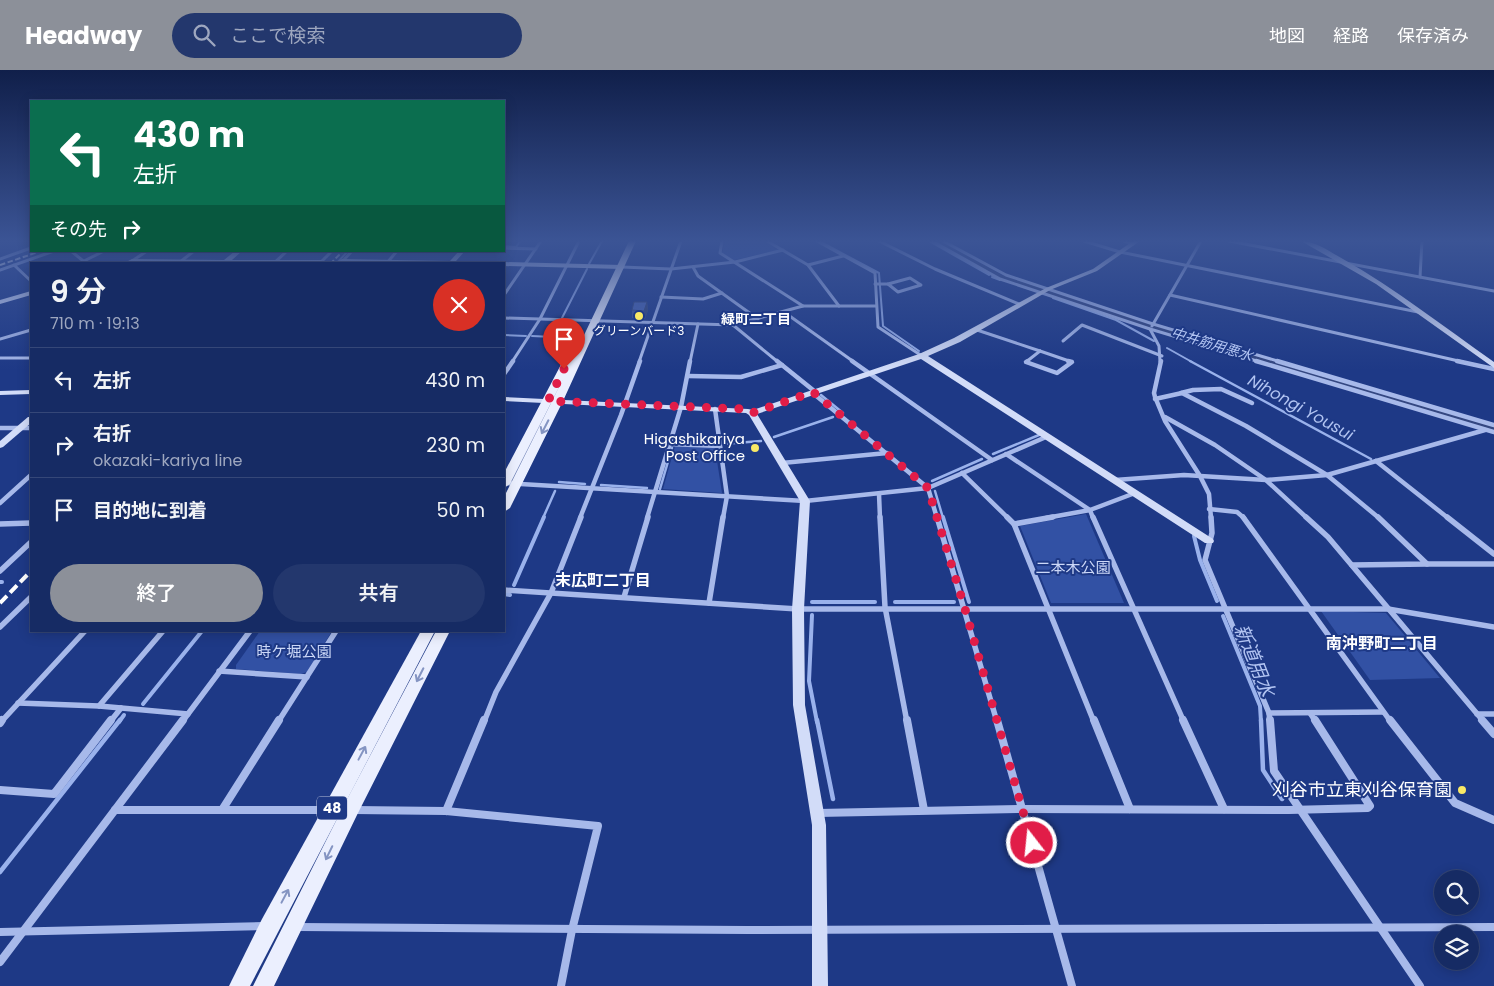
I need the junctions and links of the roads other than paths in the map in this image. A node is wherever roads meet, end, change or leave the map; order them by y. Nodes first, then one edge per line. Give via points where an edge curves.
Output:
1 (557, 284) edge
2 (610, 284) edge
3 (666, 284) edge
4 (708, 284) edge
5 (769, 284) edge
6 (822, 284) edge
7 (876, 284) joint
8 (888, 284) joint
9 (919, 284) edge
10 (970, 284) edge
11 (1020, 284) edge
12 (1027, 284) edge
13 (1062, 284) edge
14 (1177, 284) edge
15 (1276, 284) edge
16 (1381, 284) edge
17 (1456, 284) edge
18 (1045, 291) junction
19 (1494, 291) edge
20 (30, 293) edge
21 (722, 294) junction
22 (1170, 295) junction
23 (661, 297) junction
24 (0, 302) edge
25 (1019, 304) junction
26 (803, 306) junction
27 (839, 306) junction
28 (876, 306) junction
29 (784, 312) junction
30 (1418, 312) junction
31 (505, 318) edge
32 (540, 319) junction
33 (758, 319) junction
34 (592, 321) junction
35 (653, 323) junction
36 (698, 324) junction
37 (1153, 324) junction
38 (733, 325) junction
39 (1150, 329) junction
40 (30, 330) edge
41 (977, 330) junction
42 (0, 339) edge
43 (1063, 341) dead end
44 (1041, 351) junction
45 (922, 356) junction
46 (1162, 356) junction
47 (0, 358) edge
48 (30, 358) edge
49 (782, 365) junction
50 (1494, 368) edge
51 (505, 372) edge
52 (870, 373) junction
53 (688, 376) junction
54 (30, 392) edge
55 (813, 392) junction
56 (0, 393) edge
57 (1181, 393) junction
58 (505, 399) edge
59 (1155, 399) junction
60 (553, 401) junction
61 (1252, 403) dead end
62 (624, 404) junction
63 (681, 407) junction
64 (715, 409) junction
65 (752, 413) junction
66 (1165, 417) junction
67 (30, 420) edge
68 (1488, 423) junction
69 (1494, 425) edge
70 (0, 428) edge
71 (20, 428) junction
72 (30, 428) edge
73 (1486, 430) junction
74 (1494, 432) edge
75 (1046, 437) junction
76 (669, 444) junction
77 (0, 445) edge
78 (719, 446) junction
79 (887, 453) junction
80 (1006, 454) junction
81 (992, 460) junction
82 (1376, 461) junction
83 (782, 463) junction
84 (962, 473) junction
85 (1327, 475) junction
86 (30, 476) edge
87 (1200, 476) junction
88 (1115, 480) junction
89 (1266, 480) junction
90 (505, 482) edge
91 (505, 484) edge
92 (516, 484) junction
93 (592, 488) junction
94 (928, 488) junction
95 (654, 492) junction
96 (1135, 493) junction
97 (879, 494) junction
98 (727, 496) junction
99 (805, 501) junction
100 (0, 503) edge
101 (505, 506) edge
102 (1209, 509) junction
103 (1090, 510) junction
104 (30, 523) edge
105 (0, 524) edge
106 (1014, 524) junction
107 (1209, 541) junction
108 (30, 543) edge
109 (1494, 554) edge
110 (1427, 564) junction
111 (1494, 564) edge
112 (1352, 565) junction
113 (0, 572) edge
114 (505, 590) edge
115 (551, 594) junction
116 (624, 597) junction
117 (30, 598) edge
118 (709, 603) junction
119 (885, 608) junction
120 (1047, 608) junction
121 (1132, 608) junction
122 (1226, 608) junction
123 (798, 609) junction
124 (965, 609) junction
125 (1310, 609) junction
126 (1388, 609) junction
127 (0, 627) edge
128 (1494, 627) edge
129 (84, 632) edge
130 (163, 632) edge
131 (249, 632) edge
132 (335, 632) edge
133 (427, 632) edge
134 (442, 632) edge
135 (220, 671) junction
136 (307, 677) junction
137 (18, 703) junction
138 (98, 706) junction
139 (121, 708) junction
140 (1383, 712) junction
141 (1269, 713) junction
142 (1310, 713) junction
143 (188, 714) junction
144 (1477, 714) junction
145 (1494, 714) edge
146 (0, 723) edge
147 (1494, 734) edge
148 (0, 790) edge
149 (351, 809) junction
150 (1022, 809) junction
151 (1130, 809) junction
152 (1224, 809) junction
153 (115, 810) junction
154 (222, 810) junction
155 (331, 810) junction
156 (924, 810) junction
157 (1298, 810) junction
158 (446, 811) junction
159 (818, 814) junction
160 (1494, 820) edge
161 (281, 926) junction
162 (1381, 927) junction
163 (1494, 927) edge
164 (1056, 929) junction
165 (572, 930) junction
166 (821, 931) junction
167 (0, 932) edge
168 (22, 932) junction
169 (0, 962) edge
170 (239, 986) edge
171 (263, 986) edge
172 (561, 986) edge
173 (820, 986) edge
174 (1072, 986) edge
175 (1420, 986) edge

1 - 32 street
2 - 34 main road
3 - 23 street
4 - 21 street
5 - 26 street
6 - 27 street
7 - 8 street
7 - 28 street
8 - 9 street via 898,292
10 - 25 street
11 - 18 street
12 - 18 street
13 - 18 street
14 - 22 street
15 - 30 street
16 - 30 street
17 - 19 street
18 - 25 street
18 - 37 street
18 - 39 street
20 - 24 street
21 - 23 street via 703,299
21 - 33 street
22 - 37 street
22 - 50 street
23 - 35 street
25 - 41 street
26 - 27 street
26 - 29 street
27 - 28 street
28 - 45 street via 878,327
29 - 33 street
29 - 52 street
30 - 50 street
31 - 32 street
32 - 34 street
32 - 51 street
33 - 38 street
34 - 35 street
34 - 60 main road
35 - 36 street
35 - 62 street
36 - 38 street
36 - 53 street
37 - 39 street
37 - 68 street
38 - 49 street
39 - 46 street via 1159,341
39 - 73 street
40 - 42 street
41 - 44 street
41 - 45 street
43 - 46 street via 1082,326
44 - 44 street via 1056,356 1072,362 1057,373 1026,362
45 - 52 street
45 - 75 street
46 - 59 street
47 - 48 street
49 - 53 street via 741,377
49 - 55 street
52 - 55 street
52 - 81 street
53 - 63 street
54 - 56 street
55 - 65 street
55 - 79 street
57 - 59 street
57 - 61 street via 1221,389
57 - 85 street via 1246,426
58 - 60 street
59 - 66 street
60 - 62 street
60 - 90 main road
60 -> 92 main road
62 - 63 street
62 - 93 street
63 - 64 street
63 - 76 street
64 - 65 street via 744,409
64 - 78 street
65 - 83 street
66 - 87 street via 1165,422
66 - 89 street via 1215,445
67 - 71 street
68 - 69 street
68 - 73 street
70 - 71 street
71 - 72 street
71 - 77 street
73 - 74 street
73 - 82 street
75 - 80 street
75 - 88 street
76 - 78 street
76 - 95 street
78 - 98 street
79 - 83 street
79 - 94 street
80 - 81 street
80 - 103 street
81 - 84 street
82 - 85 street
82 - 109 street
83 - 99 street
84 - 94 street
84 - 106 street
85 - 89 street
85 - 110 street via 1374,513
86 - 100 street
87 - 88 street
87 - 89 street
87 - 102 street via 1209,494
88 - 96 street
89 - 112 street via 1328,537
91 - 92 street
92 - 93 street
92 - 101 main road
93 - 95 street
93 - 115 street
94 - 97 street
94 - 124 street
95 - 98 street
95 - 116 street
96 - 103 street
96 - 107 street
97 - 99 street
97 - 119 street
98 - 99 street
98 - 118 street
99 - 123 street
102 - 107 street via 1212,533
102 - 125 street via 1237,512 1243,517
103 - 106 street
103 - 121 street
104 - 105 street
106 - 120 street
107 - 122 street via 1205,560
108 - 113 street
110 - 111 street
110 - 112 street
112 - 126 street
114 - 115 street
115 - 116 street
115 - 158 street via 496,692
116 - 118 street
117 - 127 street
118 - 123 street
119 - 123 street
119 - 124 street
119 - 156 street
120 - 121 street
120 - 124 street
120 - 151 street
121 - 122 street
121 - 152 street
122 - 125 street
122 - 141 street
123 - 159 street via 800,705
124 - 150 street
125 - 126 street
125 - 140 street
126 - 128 street
126 - 144 street
129 - 137 street
130 - 138 street
131 - 135 street
132 - 136 street
155 -> 133 main road, 48
134 -> 149 main road, 48
135 - 136 street
135 - 143 street
136 - 154 street
137 - 138 street
137 - 146 street
138 - 139 street
139 - 143 street
139 - 148 street via 54,794
140 - 142 street
140 - 160 street via 1455,803
141 - 142 street
141 - 157 street via 1274,771
142 - 157 street via 1370,806 1365,810
143 - 153 street
144 - 145 street
144 - 147 street
149 - 158 street
149 -> 161 main road, 48
150 - 151 street
150 - 156 street
150 - 164 street
151 - 152 street
152 - 157 street
153 - 154 street
153 - 168 street
154 - 155 street
161 -> 155 main road, 48
156 - 159 street
157 - 162 street
158 - 165 street via 598,826
159 - 166 street
161 - 165 street
161 - 168 street
161 - 170 main road, 48
161 - 171 main road, 48
162 - 163 street
162 - 164 street
162 - 175 street
164 - 166 street
164 - 174 street
165 - 166 street
165 - 172 street
166 - 173 street
167 - 168 street
168 - 169 street

